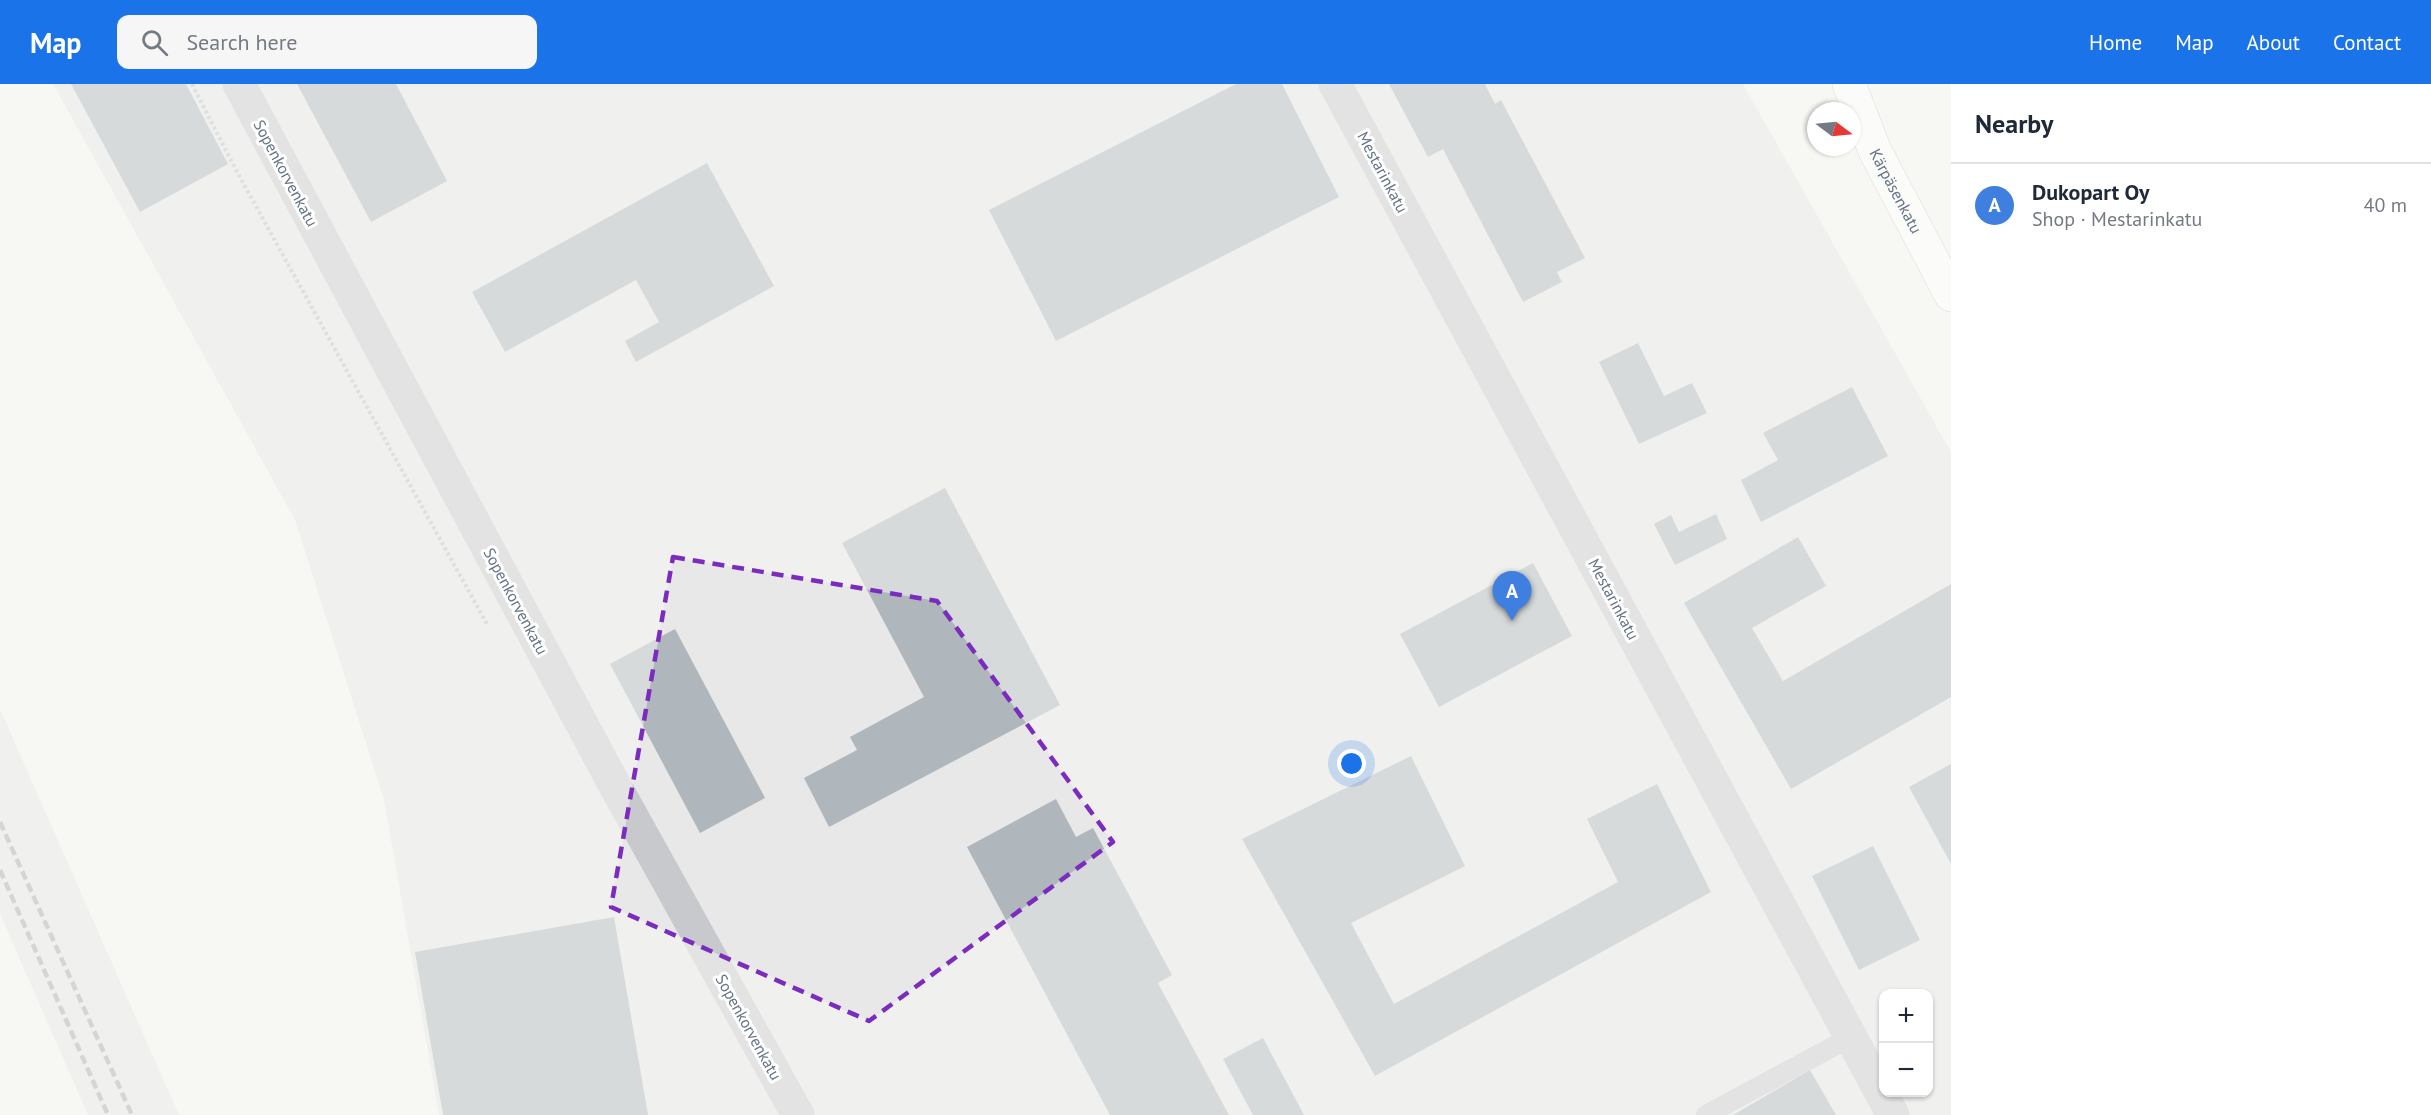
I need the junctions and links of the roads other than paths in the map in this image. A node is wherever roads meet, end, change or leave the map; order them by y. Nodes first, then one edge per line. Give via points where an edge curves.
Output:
1 (239, 84) edge
2 (1335, 84) edge
3 (1849, 84) edge
4 (1951, 295) edge
5 (1851, 1037) junction
6 (798, 1115) edge
7 (1706, 1115) edge
8 (1893, 1115) edge

1 - 6 street, Sopenkorvenkatu via 614,784
2 - 5 street, Mestarinkatu
3 - 4 street, Kärpäsenkatu via 1875,151
5 - 7 lane
5 - 8 street, Mestarinkatu

